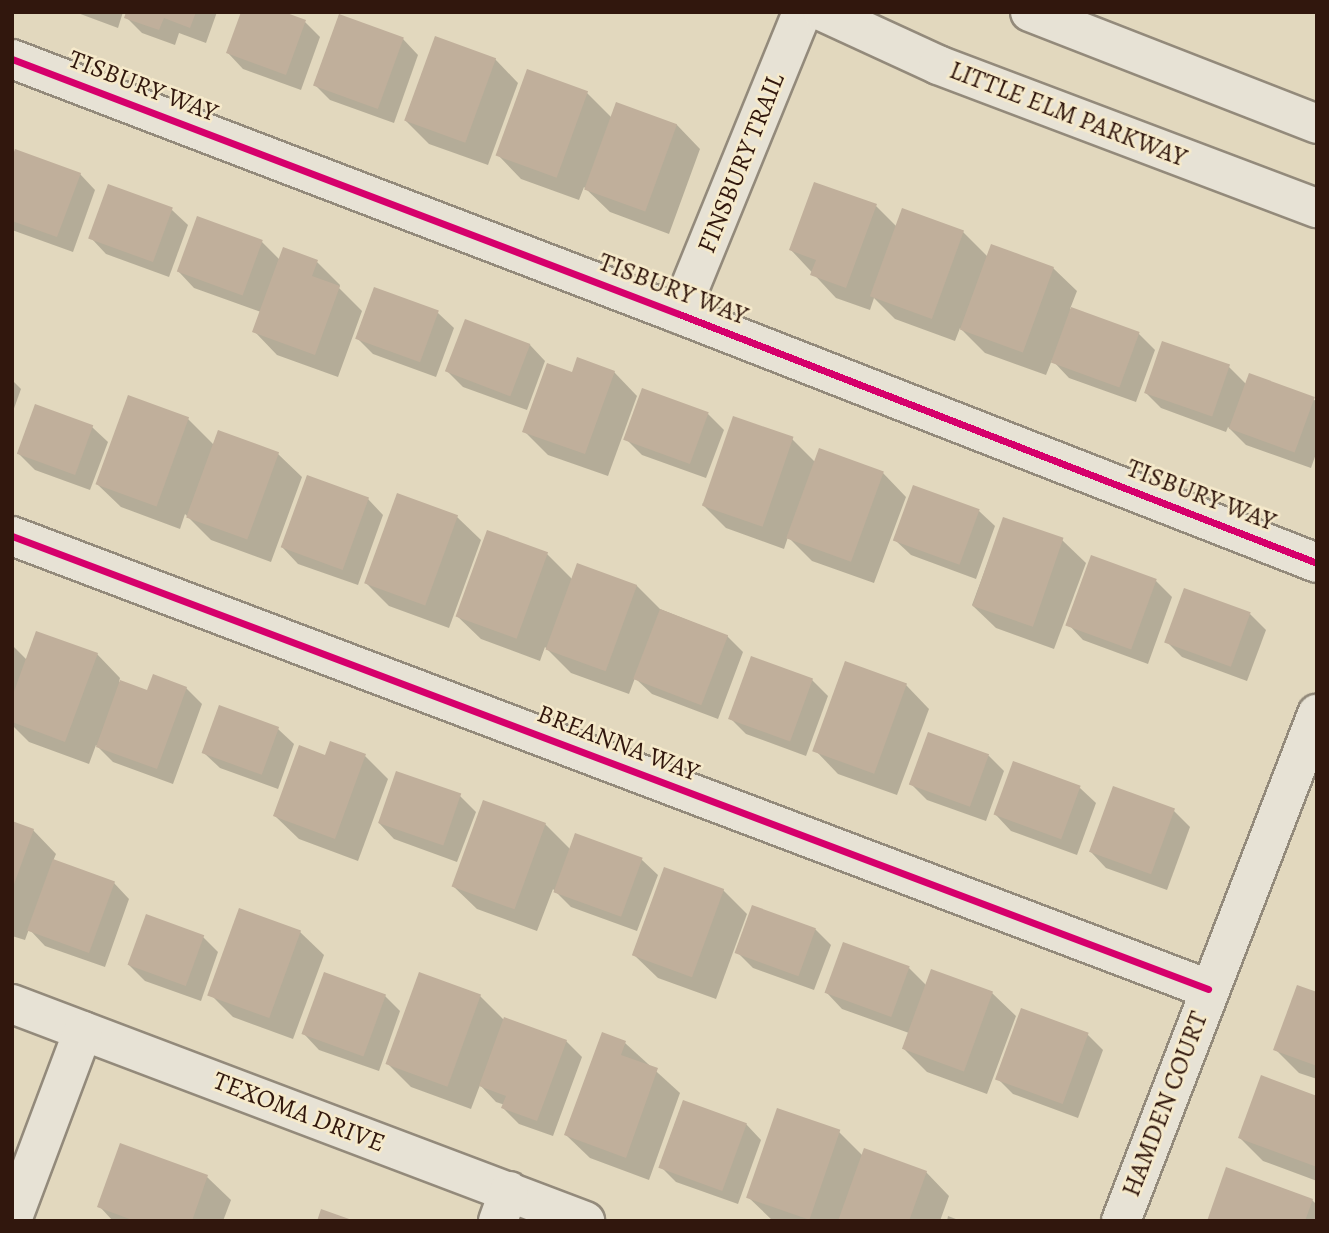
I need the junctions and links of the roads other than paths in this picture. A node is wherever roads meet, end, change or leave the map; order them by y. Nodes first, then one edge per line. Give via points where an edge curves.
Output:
1 (802, 12) edge
2 (822, 12) edge
3 (1030, 12) edge
4 (12, 59) edge
5 (1317, 124) edge
6 (1317, 208) edge
7 (679, 314) junction
8 (12, 536) edge
9 (1317, 563) edge
10 (1317, 713) edge
11 (1209, 989) junction
12 (12, 1004) edge
13 (83, 1031) junction
14 (503, 1206) edge
15 (12, 1220) edge
16 (585, 1221) edge
17 (1121, 1221) edge

1 - 7 street, FINSBURY TRAIL
2 - 6 street, LITTLE ELM PARKWAY via 938,65
3 - 5 street
4 - 7 street, TISBURY WAY
7 - 9 street, TISBURY WAY
8 - 11 street, BREANNA WAY
10 - 11 street, HAMDEN COURT
11 - 17 street, HAMDEN COURT
12 - 13 street, TEXOMA DRIVE
13 - 14 street, TEXOMA DRIVE
13 - 15 street
14 - 16 street, TEXOMA DRIVE

